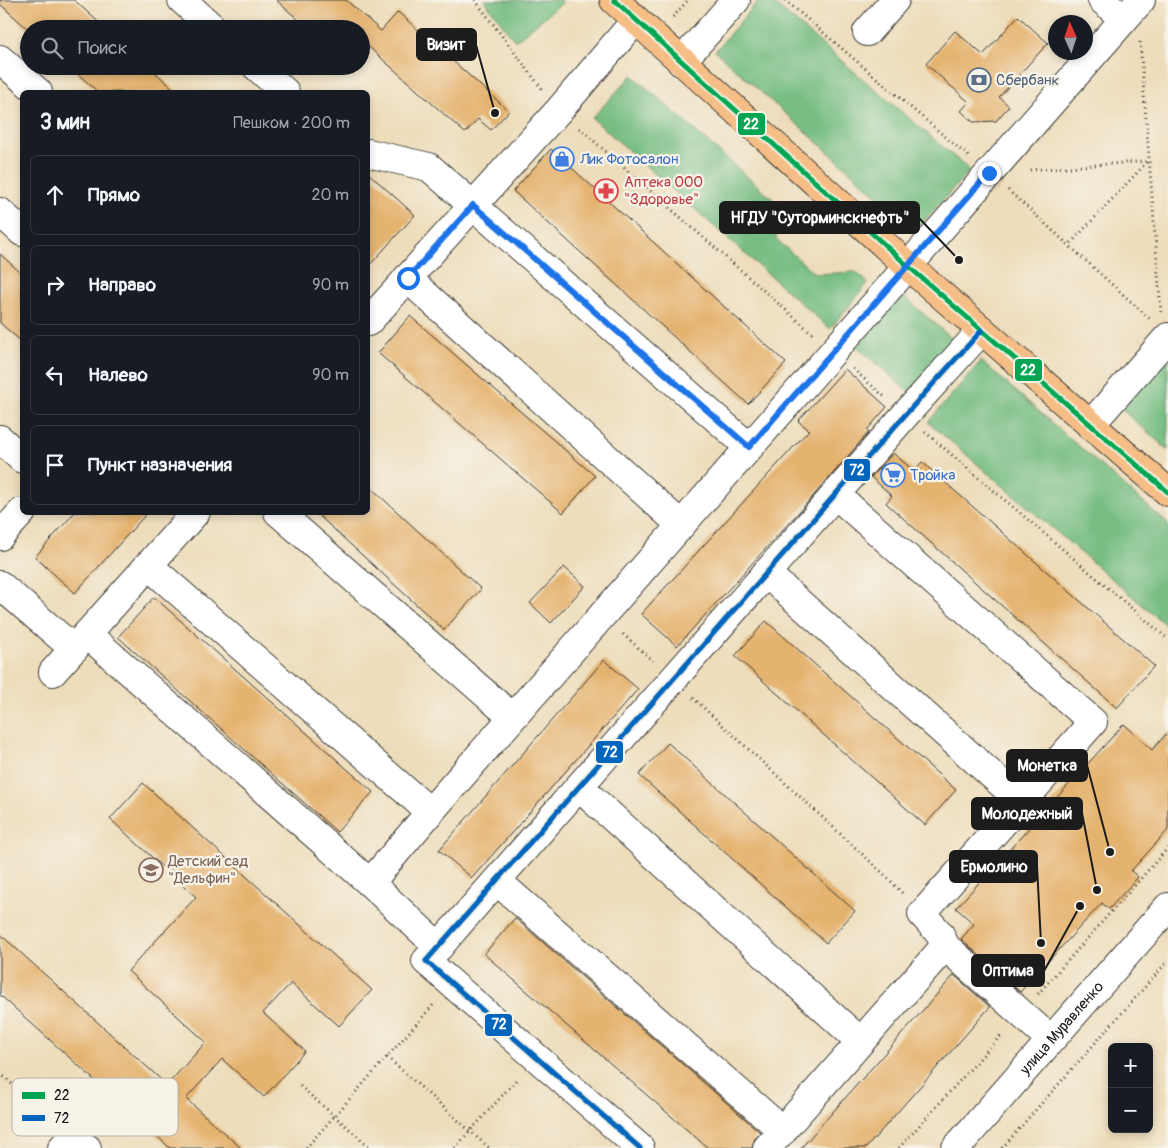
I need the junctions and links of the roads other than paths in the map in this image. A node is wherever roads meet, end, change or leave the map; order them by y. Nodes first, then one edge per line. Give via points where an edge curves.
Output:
1 (182, 0) edge
2 (614, 0) edge
3 (736, 0) edge
4 (895, 0) edge
5 (1102, 0) edge
6 (1134, 7) edge
7 (204, 20) edge
8 (636, 21) junction
9 (867, 32) dead end
10 (0, 58) edge
11 (681, 62) junction
12 (266, 75) edge
13 (36, 90) edge
14 (283, 90) edge
15 (370, 153) edge
16 (473, 205) junction
17 (0, 212) edge
18 (20, 230) edge
19 (908, 266) junction
20 (408, 278) junction
21 (370, 320) edge
22 (1165, 329) edge
23 (982, 330) junction
24 (1090, 425) junction
25 (0, 439) edge
26 (749, 447) junction
27 (20, 457) edge
28 (1168, 492) edge
29 (835, 494) junction
30 (20, 514) edge
31 (193, 515) edge
32 (281, 515) edge
33 (681, 525) junction
34 (0, 536) edge
35 (148, 566) junction
36 (766, 573) junction
37 (0, 585) edge
38 (80, 641) junction
39 (53, 672) dead end
40 (512, 717) junction
41 (579, 787) junction
42 (1022, 802) junction
43 (430, 812) junction
44 (497, 881) junction
45 (370, 883) junction
46 (1168, 907) edge
47 (453, 930) junction
48 (945, 946) junction
49 (1050, 1040) junction
50 (860, 1041) junction
51 (775, 1139) edge
52 (640, 1148) edge
53 (956, 1148) edge

1 - 7 street
2 - 8 main road
3 - 11 street
4 - 9 street
5 - 6 street
6 - 19 street
8 - 11 main road
8 - 16 street
10 - 13 street
11 - 19 main road
12 - 14 street
15 - 16 street via 429,167
16 - 20 street
16 - 26 street
17 - 18 street
19 - 23 main road
19 - 26 street
20 - 21 street
20 - 33 street
22 - 24 street
23 - 24 main road
23 - 29 street
24 - 28 main road
25 - 27 street
26 - 33 street
29 - 36 street
29 - 42 street via 1093,722
30 - 34 street
31 - 35 street
32 - 40 street
33 - 40 street
35 - 38 street
35 - 43 street
36 - 41 street
36 - 42 street
37 - 38 street
38 - 39 street
38 - 45 street
40 - 43 street
41 - 44 street
41 - 50 street
42 - 48 street via 922,914 940,934
43 - 45 street
44 - 47 street
44 - 51 street
45 - 47 street via 439,947
46 - 49 street, улица Муравленко
47 - 52 street via 426,961
48 - 49 street
48 - 50 street
49 - 53 street, улица Муравленко
50 - 51 street

